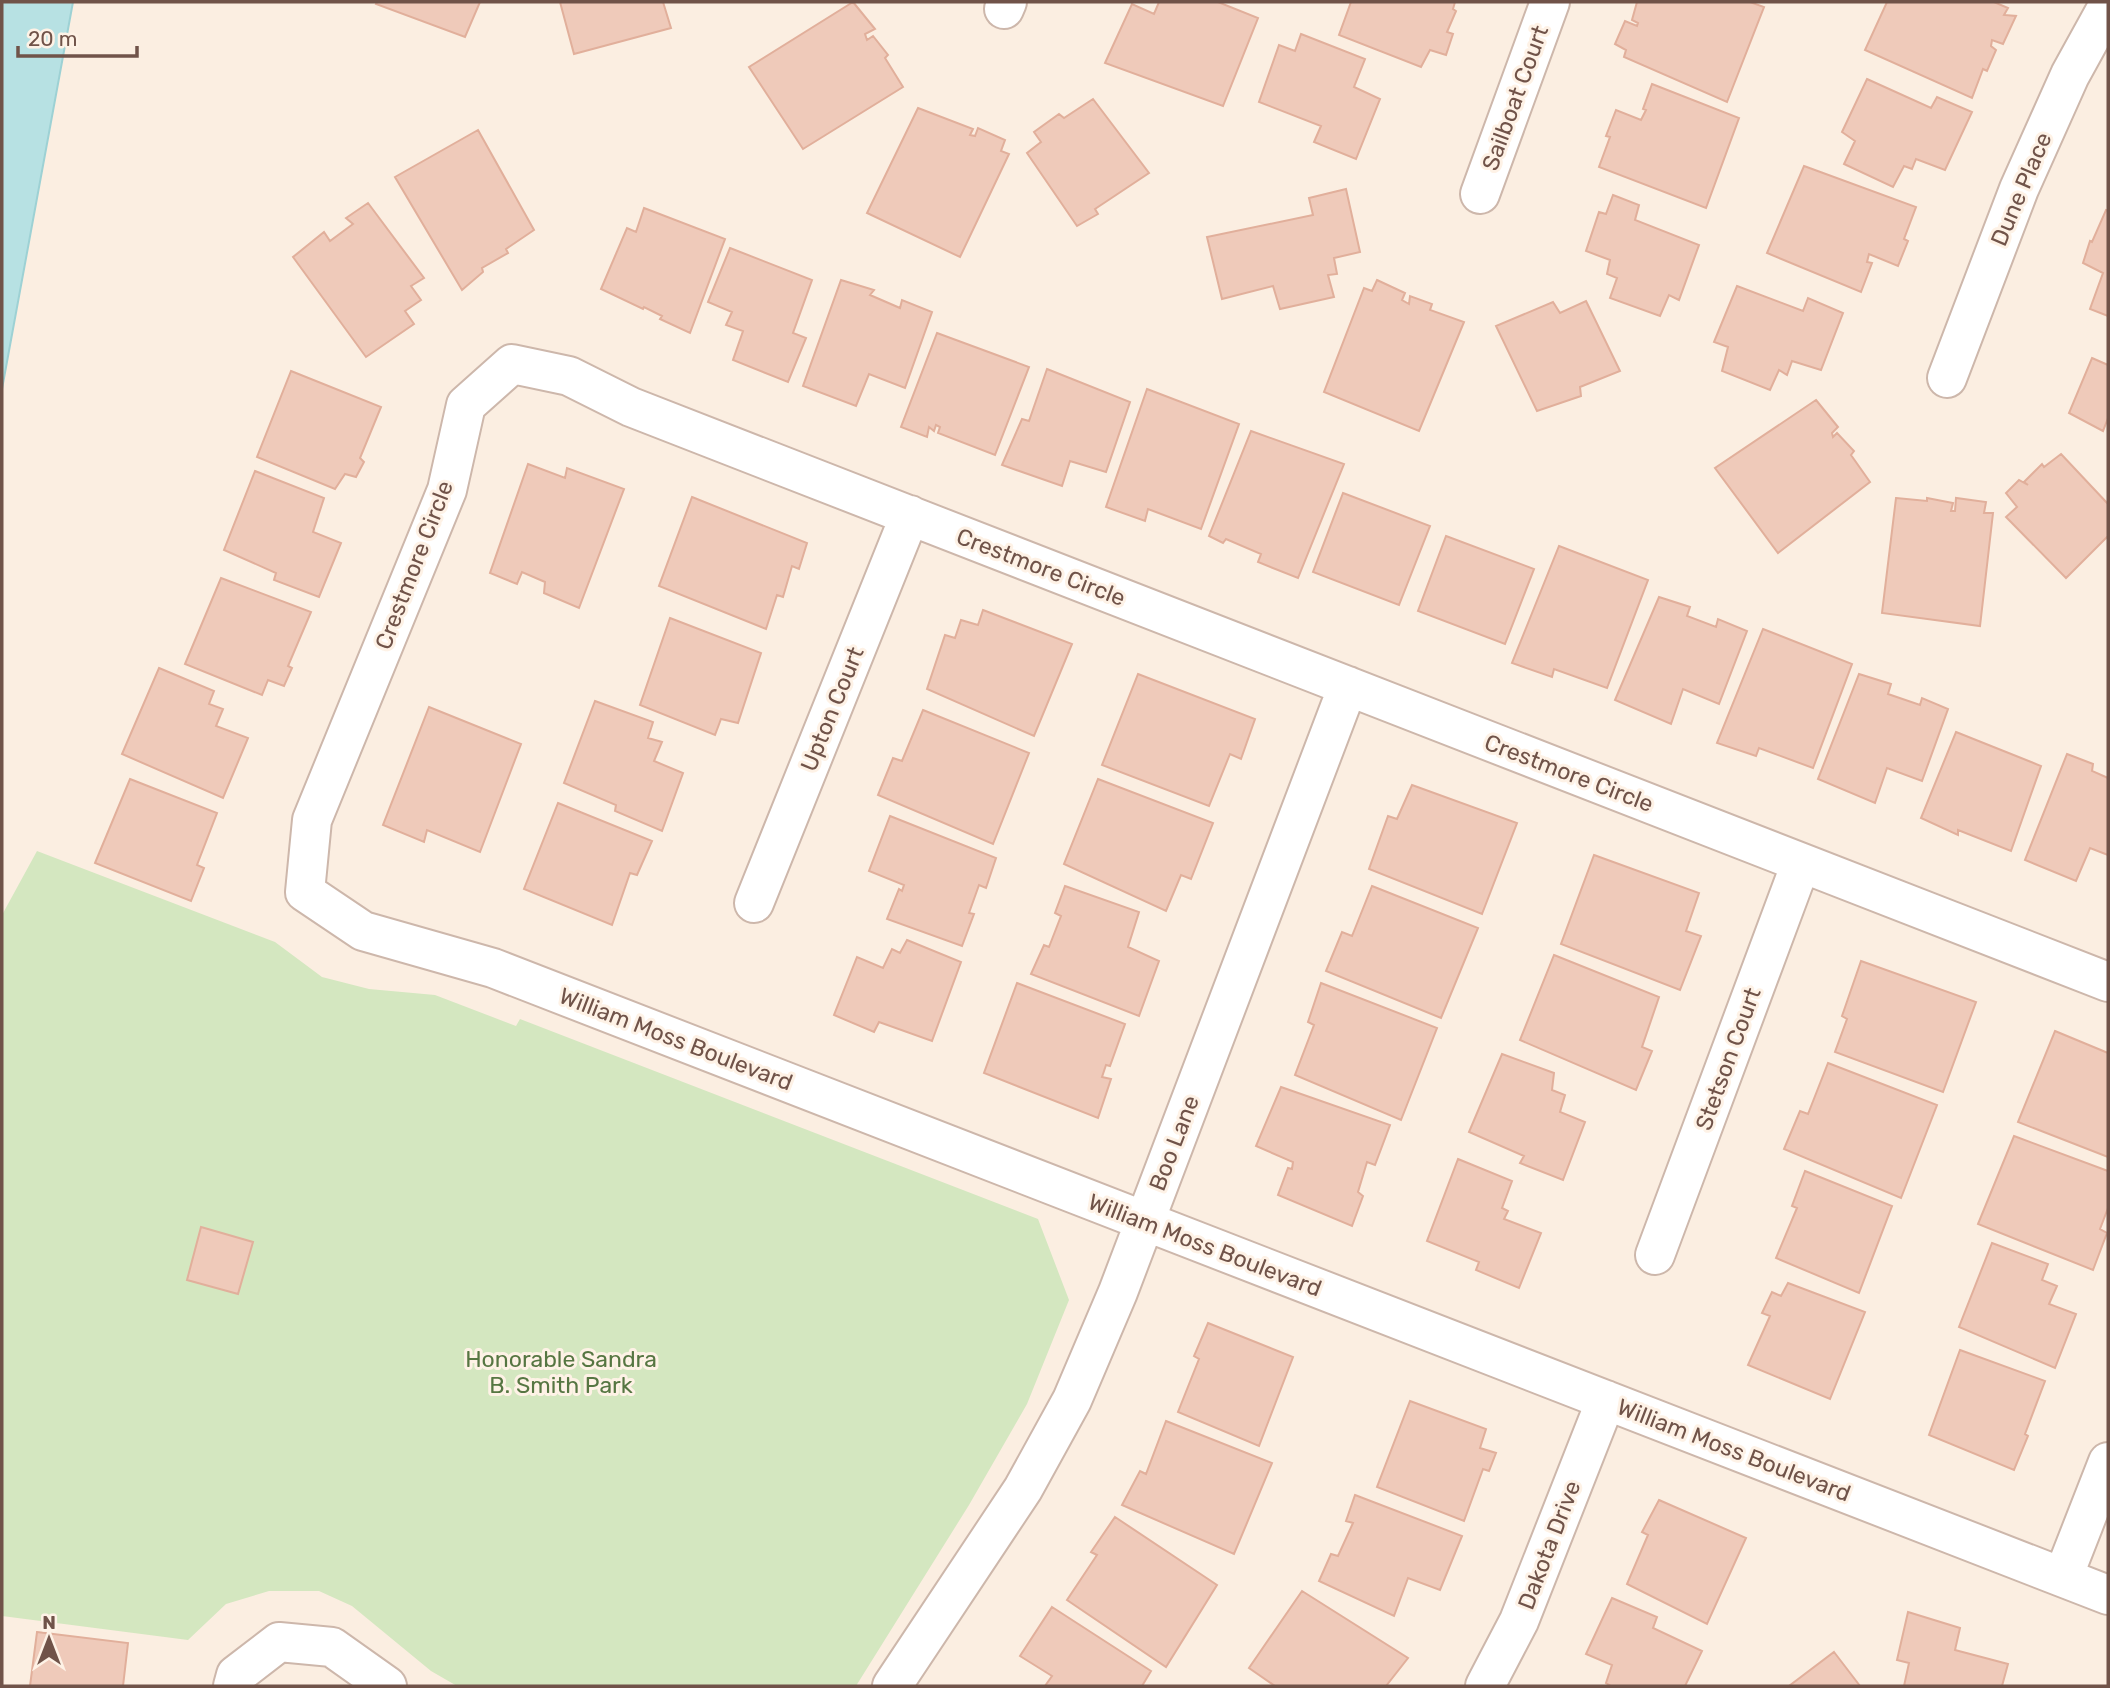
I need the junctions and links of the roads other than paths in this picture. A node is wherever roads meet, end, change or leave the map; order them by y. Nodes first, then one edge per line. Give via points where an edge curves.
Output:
1 (1550, 2) edge
2 (2108, 6) edge
3 (1480, 194) dead end
4 (1947, 378) dead end
5 (909, 515) junction
6 (1348, 686) junction
7 (1801, 863) junction
8 (305, 892) joint
9 (754, 903) dead end
10 (2108, 982) edge
11 (1144, 1222) junction
12 (1655, 1255) dead end
13 (1606, 1400) junction
14 (2108, 1462) edge
15 (2063, 1577) junction
16 (2108, 1595) edge
17 (233, 1686) edge
18 (387, 1686) edge
19 (891, 1686) edge
20 (1485, 1686) edge

1 - 3 street, Sailboat Court
2 - 4 street, Dune Place via 2070,75 2019,188
5 - 6 street, Crestmore Circle
5 - 8 street, Crestmore Circle via 631,407 569,376 512,364 466,405 447,490 312,820
5 - 9 street, Upton Court
6 - 7 street, Crestmore Circle
6 - 11 street, Boo Lane
7 - 10 street, Crestmore Circle
7 - 12 street, Stetson Court
8 - 11 street, William Moss Boulevard via 363,931 493,968
11 - 13 street, William Moss Boulevard
11 - 19 street, Boo Lane via 1118,1292 1054,1433 1023,1489
13 - 15 street, William Moss Boulevard
13 - 20 street, Dakota Drive via 1519,1621
14 - 15 street
15 - 16 street, William Moss Boulevard
17 - 18 street via 236,1675 279,1642 332,1647

